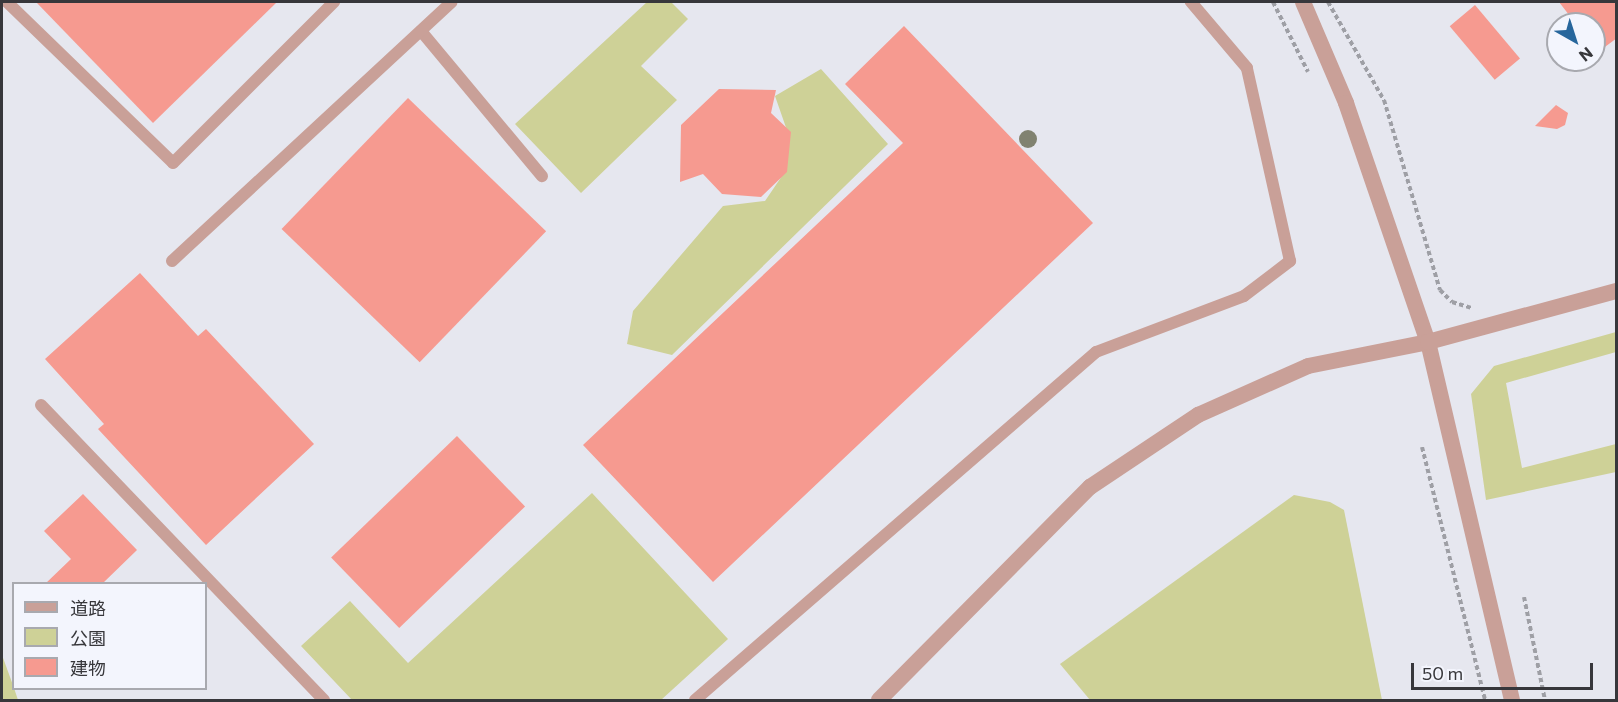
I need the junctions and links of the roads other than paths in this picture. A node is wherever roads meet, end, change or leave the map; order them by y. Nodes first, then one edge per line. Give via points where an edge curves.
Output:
1 (7, 2) edge
2 (334, 2) edge
3 (452, 2) edge
4 (1191, 2) edge
5 (1303, 2) edge
6 (421, 31) junction
7 (542, 176) dead end
8 (172, 261) dead end
9 (1617, 291) edge
10 (1428, 342) junction
11 (41, 405) dead end
12 (324, 700) edge
13 (695, 700) edge
14 (879, 700) edge
15 (1512, 700) edge

1 - 2 lane via 172,163
3 - 6 lane
4 - 13 lane via 1247,68 1290,261 1244,296 1096,352
5 - 10 street via 1346,103
6 - 7 lane
6 - 8 lane
9 - 10 street
10 - 14 street via 1308,366 1198,415 1090,487
10 - 15 street
11 - 12 lane

